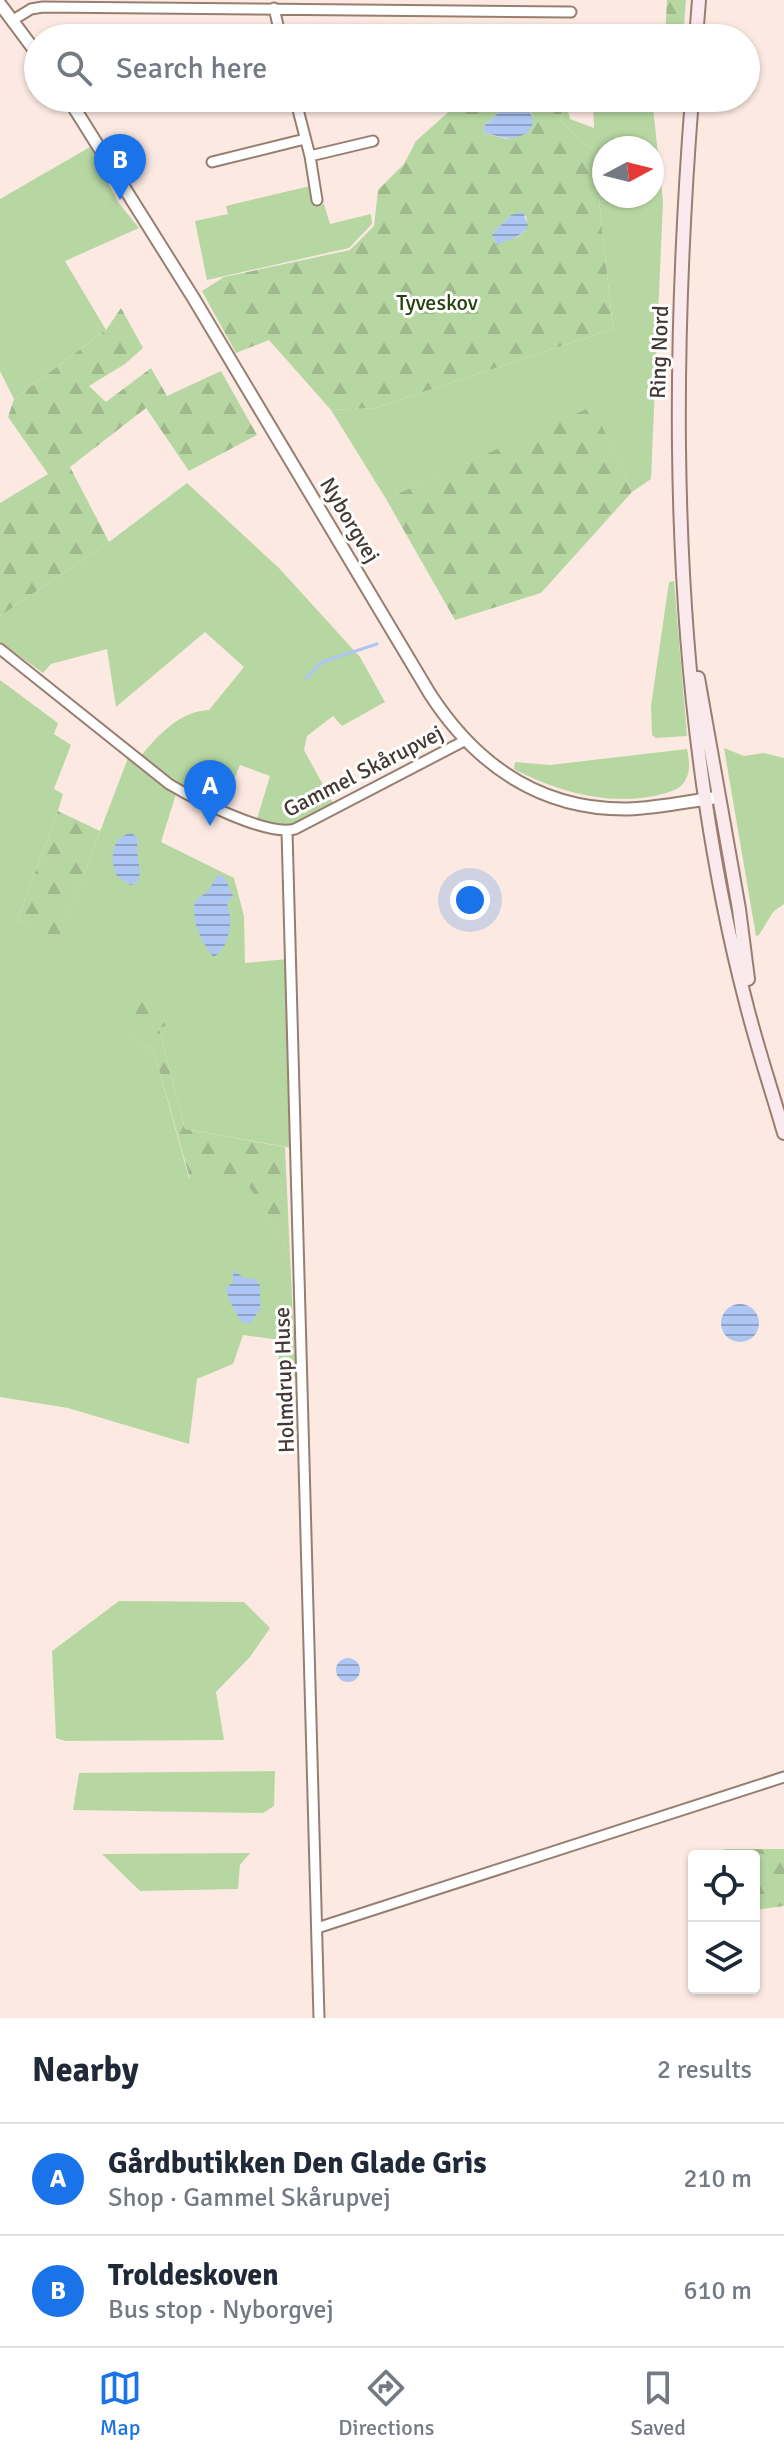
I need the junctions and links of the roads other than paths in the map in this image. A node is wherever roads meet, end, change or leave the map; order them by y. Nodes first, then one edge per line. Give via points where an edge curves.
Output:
1 (699, 0) edge
2 (0, 4) edge
3 (241, 4) edge
4 (342, 4) edge
5 (500, 5) edge
6 (274, 8) junction
7 (571, 12) dead end
8 (13, 20) junction
9 (278, 24) edge
10 (697, 24) edge
11 (24, 35) edge
12 (77, 112) edge
13 (298, 112) edge
14 (691, 112) edge
15 (305, 139) junction
16 (373, 141) dead end
17 (310, 156) junction
18 (212, 162) dead end
19 (317, 200) dead end
20 (685, 608) junction
21 (0, 649) edge
22 (464, 741) junction
23 (720, 797) junction
24 (705, 799) junction
25 (287, 831) junction
26 (764, 1063) junction
27 (784, 1133) edge
28 (784, 1777) edge
29 (317, 1928) junction
30 (319, 2018) edge

1 - 10 main road
2 - 8 street
3 - 6 street
3 - 8 street via 43,7
4 - 5 street
4 - 6 street
5 - 7 street
6 - 9 street
8 - 11 street
12 - 22 street, Nyborgvej via 430,694
13 - 15 street
14 - 20 main road, Ring Nord via 677,401
15 - 17 street
15 - 18 street
16 - 17 street
17 - 19 street
20 - 23 main road, Ring Nord
20 - 24 main road, Ring Nord
21 - 25 street, Gammel Skårupvej via 169,784 197,801
22 - 24 street, Nyborgvej via 527,786 576,803 627,809
22 - 25 street, Gammel Skårupvej
23 - 24 street, Nyborgvej
23 - 26 main road
24 - 26 main road via 745,1000
25 - 29 street, Holmdrup Huse
26 - 27 main road
28 - 29 street
29 - 30 street, Holmdrup Huse

